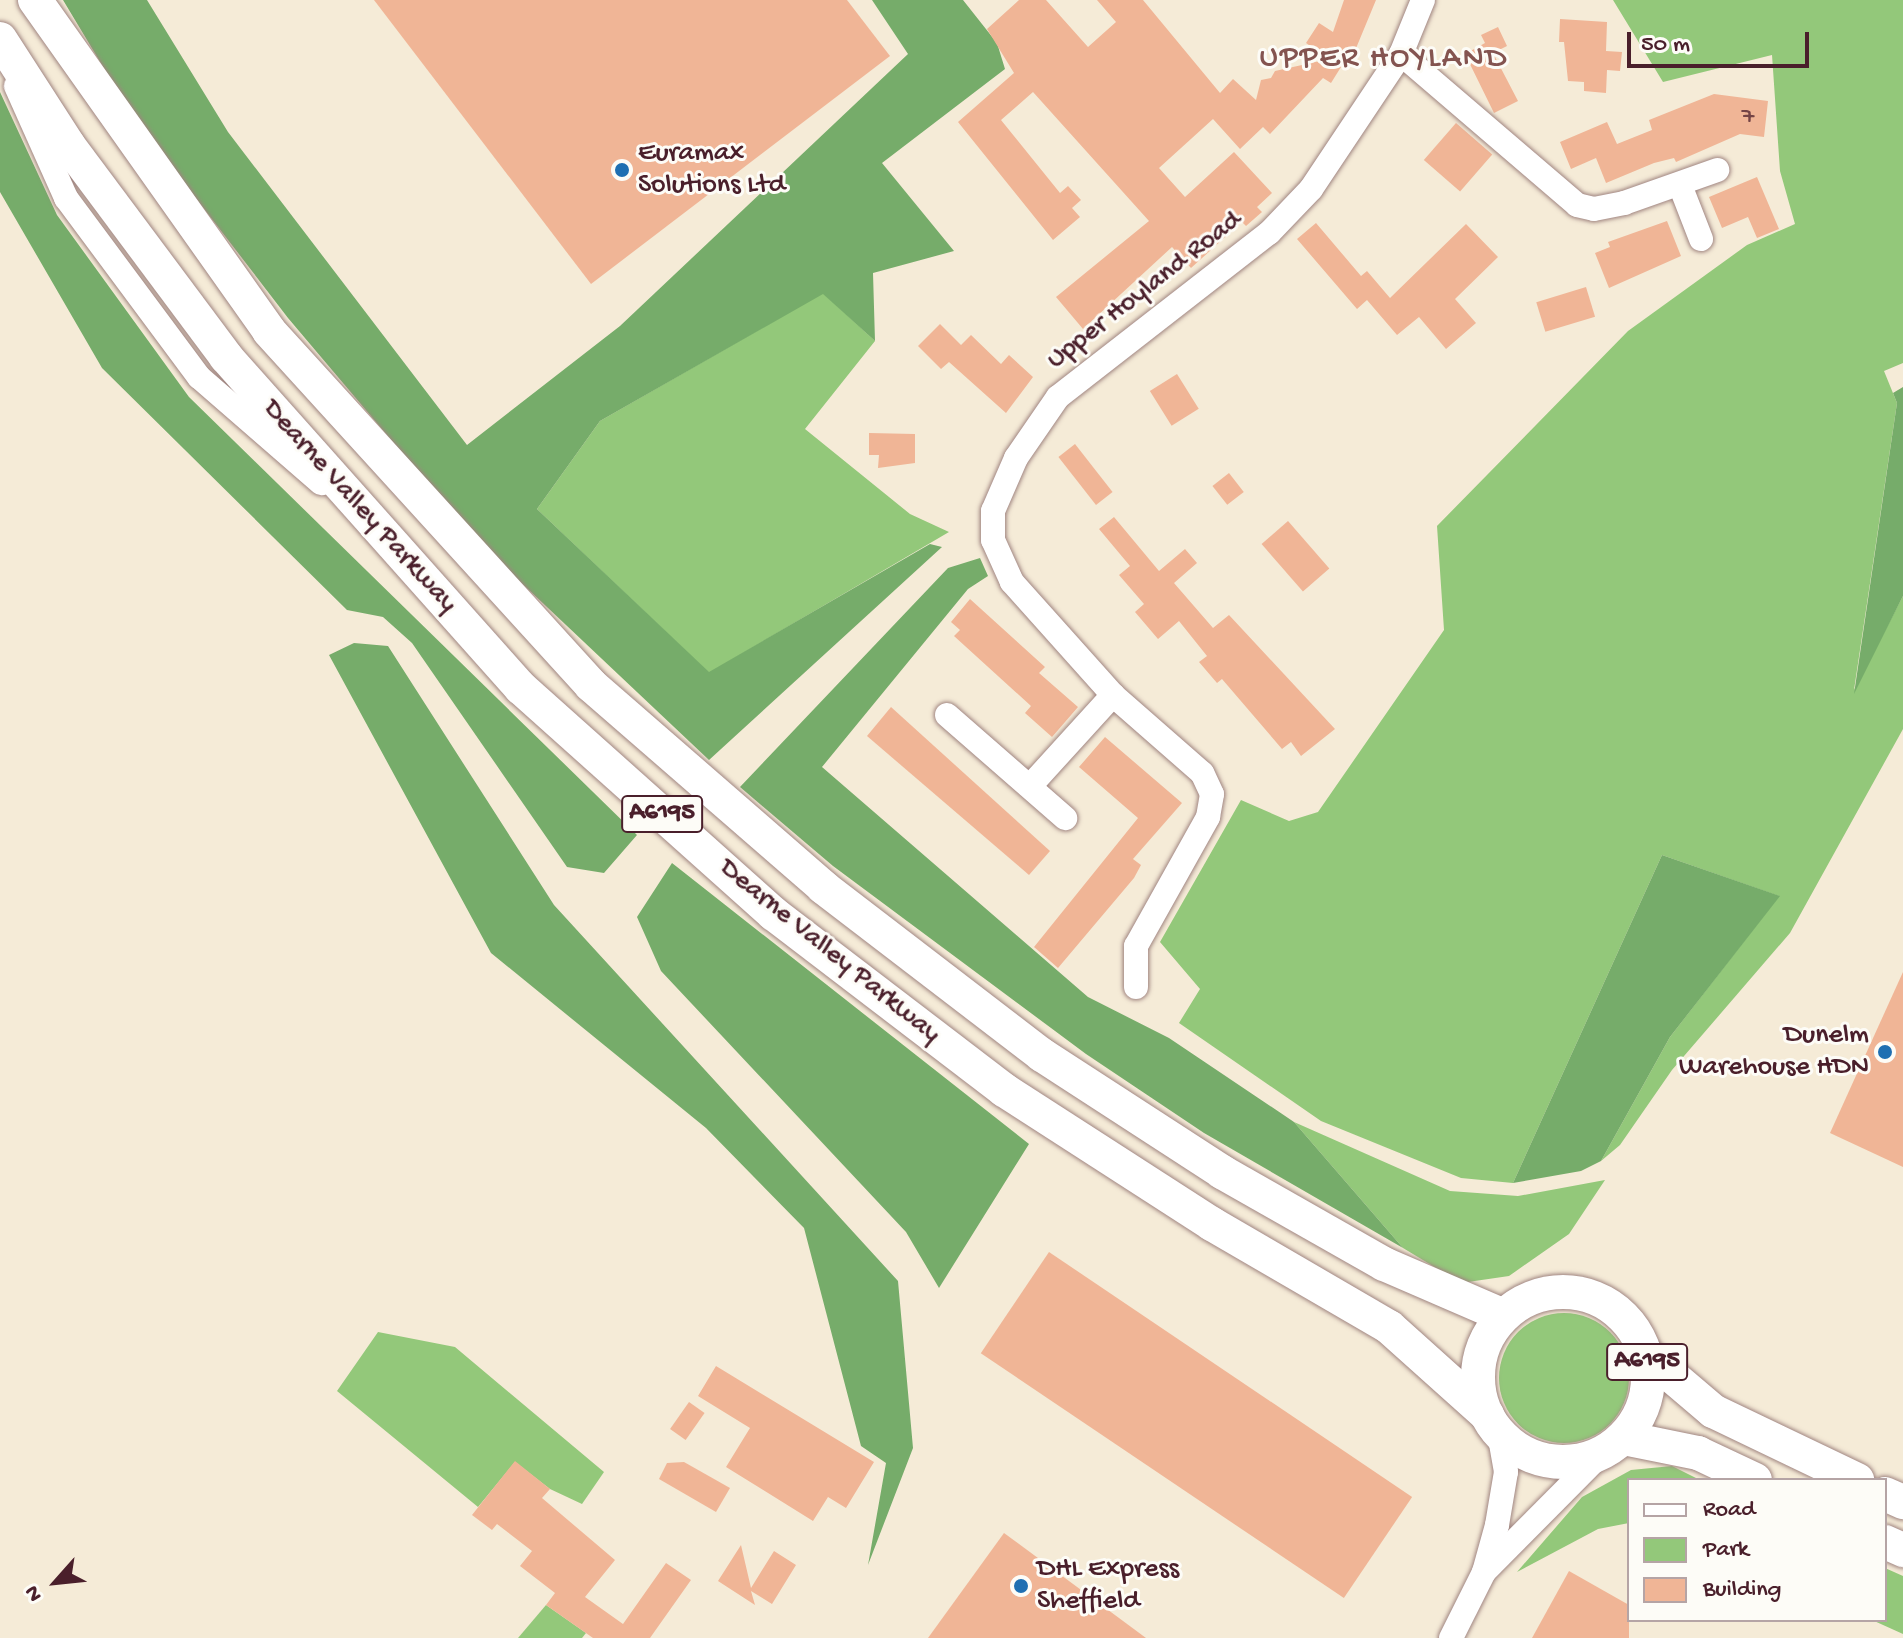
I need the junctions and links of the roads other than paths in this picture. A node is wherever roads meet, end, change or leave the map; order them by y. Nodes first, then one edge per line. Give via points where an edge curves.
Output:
1 (35, 0) edge
2 (1423, 0) edge
3 (0, 39) edge
4 (0, 52) edge
5 (1401, 54) junction
6 (1717, 170) dead end
7 (1680, 185) junction
8 (1701, 239) dead end
9 (377, 532) junction
10 (1113, 695) junction
11 (947, 715) dead end
12 (1031, 785) junction
13 (1065, 818) dead end
14 (1136, 987) dead end
15 (1502, 1315) junction
16 (1646, 1354) junction
17 (1493, 1424) junction
18 (1612, 1446) junction
19 (1751, 1478) edge
20 (1853, 1478) edge
21 (1484, 1572) junction
22 (1451, 1638) edge

1 - 15 highway, Dearne Valley Parkway / A6195 via 269,331 591,685 823,887 1042,1055 1222,1172 1384,1264
2 - 5 street, Upper Hoyland Road
3 - 9 highway, Dearne Valley Parkway / A6195 via 69,146 226,357
4 - 9 street via 66,198 199,377
5 - 7 street via 1577,205 1594,209
5 - 10 street, Upper Hoyland Road via 1311,189 1269,233 1058,397 1016,458 993,511 993,540 1012,582
6 - 7 street
7 - 8 street
9 - 17 highway, Dearne Valley Parkway / A6195 via 521,688 774,914 1004,1090 1212,1224 1389,1327
10 - 12 street
10 - 14 street, Upper Hoyland Road via 1202,773 1212,794 1208,817 1136,946
11 - 12 street
12 - 13 street
15 - 16 highway, A6195 via 1542,1294 1594,1296 1635,1329
15 - 17 highway via 1484,1343 1478,1367
16 - 18 highway, A6195 via 1646,1399
16 - 20 highway, A6195 via 1713,1411
17 - 18 highway, A6195 via 1520,1451 1546,1461 1573,1462
17 - 21 street via 1506,1472
18 - 19 highway, A6195 via 1698,1453
18 - 21 street
21 - 22 street

